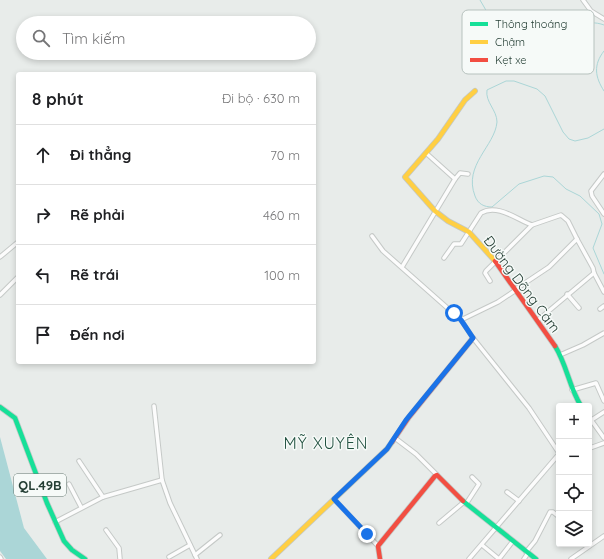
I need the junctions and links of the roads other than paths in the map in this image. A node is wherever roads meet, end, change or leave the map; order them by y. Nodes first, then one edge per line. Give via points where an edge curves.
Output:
1 (583, 0) edge
2 (590, 10) edge
3 (594, 13) edge
4 (604, 19) edge
5 (475, 91) dead end
6 (426, 153) junction
7 (468, 174) dead end
8 (604, 174) edge
9 (455, 179) junction
10 (436, 211) junction
11 (604, 214) edge
12 (532, 225) junction
13 (469, 232) junction
14 (372, 236) dead end
15 (577, 238) junction
16 (16, 244) edge
17 (0, 257) edge
18 (444, 258) dead end
19 (496, 262) junction
20 (402, 267) junction
21 (594, 273) junction
22 (16, 279) edge
23 (490, 281) dead end
24 (516, 289) junction
25 (604, 292) edge
26 (567, 294) junction
27 (0, 295) edge
28 (579, 308) dead end
29 (461, 320) junction
30 (538, 320) junction
31 (604, 334) edge
32 (473, 338) junction
33 (560, 355) junction
34 (572, 390) junction
35 (604, 401) edge
36 (580, 403) edge
37 (154, 406) dead end
38 (0, 407) edge
39 (604, 412) edge
40 (592, 418) edge
41 (592, 422) edge
42 (395, 438) junction
43 (604, 438) edge
44 (604, 443) edge
45 (592, 447) edge
46 (556, 448) edge
47 (556, 457) edge
48 (79, 461) dead end
49 (437, 476) junction
50 (472, 477) dead end
51 (162, 480) junction
52 (69, 484) dead end
53 (507, 492) dead end
54 (103, 497) junction
55 (334, 499) junction
56 (519, 501) junction
57 (465, 503) junction
58 (81, 507) junction
59 (556, 514) edge
60 (55, 522) junction
61 (439, 523) dead end
62 (497, 528) junction
63 (106, 530) dead end
64 (220, 535) dead end
65 (604, 536) edge
66 (512, 541) junction
67 (190, 545) junction
68 (482, 545) junction
69 (378, 546) junction
70 (584, 549) joint
71 (527, 553) junction
72 (195, 554) junction
73 (169, 558) dead end
74 (85, 559) edge
75 (120, 559) edge
76 (197, 559) edge
77 (271, 559) edge
78 (380, 559) edge
79 (469, 559) edge
80 (499, 559) edge
81 (524, 559) edge
82 (536, 559) edge
83 (571, 559) edge

1 - 2 street
3 - 4 street
5 - 6 street via 465,100
6 - 9 street
6 - 10 street, Đường Dõng Cảm via 405,176
7 - 9 street via 460,173
8 - 11 street via 591,192
9 - 10 street
10 - 13 street, Đường Dõng Cảm
10 - 20 street
12 - 13 street via 503,212 485,211
12 - 15 street via 561,215 568,221
12 - 19 street
13 - 18 street via 461,244 454,244
13 - 19 street, Đường Dõng Cảm
14 - 20 street via 383,251
15 - 21 street
15 - 24 street via 549,267
16 - 17 street
19 - 23 street via 485,272
19 - 24 street, Đường Dõng Cảm
20 - 29 street
21 - 25 street
21 - 26 street
22 - 27 street
24 - 29 street via 498,302
24 - 30 street, Đường Dõng Cảm
26 - 28 street
26 - 30 street
29 - 32 street
30 - 33 street, Đường Dõng Cảm
31 - 33 street
32 - 42 street via 406,420
32 - 46 street via 529,408
33 - 34 street, Đường Dõng Cảm
34 - 35 street via 596,382
34 - 36 street, Đường Dõng Cảm
37 - 51 street
38 - 60 street, QL.49B via 15,418
39 - 40 street
41 - 43 street
42 - 49 street via 416,454
42 - 55 street via 387,449
44 - 45 street
47 - 56 street
48 - 54 street
49 - 57 street
49 - 69 street
50 - 57 street via 479,484
51 - 54 street
51 - 67 street
52 - 58 street
53 - 56 street
54 - 58 street
55 - 69 street
55 - 77 street
56 - 62 street
57 - 61 street
57 - 62 street
58 - 60 street
59 - 71 street via 550,512
60 - 74 street, QL.49B via 72,550
62 - 66 street
62 - 68 street
63 - 75 street via 119,548
64 - 72 street
65 - 70 street
66 - 71 street
66 - 80 street
67 - 72 street
67 - 73 street
68 - 79 street
68 - 80 street
69 - 78 street
70 - 83 street
71 - 81 street
71 - 82 street
72 - 76 street

